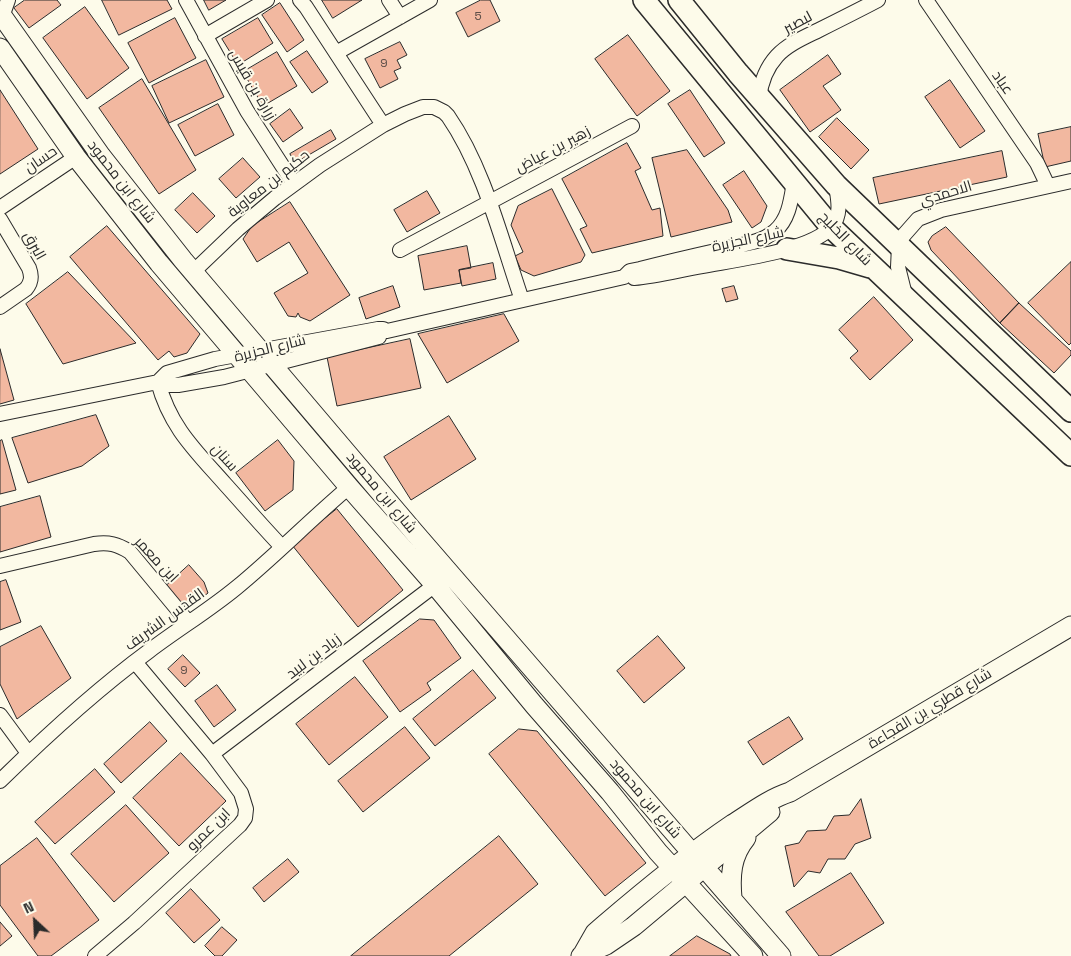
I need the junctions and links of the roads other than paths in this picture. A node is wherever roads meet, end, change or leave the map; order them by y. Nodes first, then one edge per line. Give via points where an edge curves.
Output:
1 (186, 0) edge
2 (267, 0) edge
3 (300, 0) edge
4 (389, 0) edge
5 (430, 0) edge
6 (644, 0) edge
7 (679, 0) edge
8 (878, 0) edge
9 (926, 0) edge
10 (3, 10) edge
11 (400, 18) junction
12 (204, 36) junction
13 (0, 48) edge
14 (336, 53) junction
15 (759, 98) junction
16 (632, 126) dead end
17 (378, 129) junction
18 (76, 157) junction
19 (1071, 180) edge
20 (794, 182) junction
21 (294, 184) junction
22 (836, 185) junction
23 (1048, 186) junction
24 (489, 202) junction
25 (0, 208) edge
26 (0, 219) edge
27 (831, 227) junction
28 (899, 246) junction
29 (787, 249) junction
30 (400, 250) dead end
31 (872, 268) junction
32 (193, 272) junction
33 (624, 277) junction
34 (522, 300) junction
35 (907, 301) junction
36 (0, 307) edge
37 (387, 331) junction
38 (259, 351) junction
39 (236, 355) junction
40 (272, 365) junction
41 (250, 370) junction
42 (158, 382) junction
43 (1071, 411) edge
44 (0, 414) edge
45 (1071, 455) edge
46 (349, 487) junction
47 (282, 547) junction
48 (0, 566) edge
49 (435, 585) junction
50 (188, 622) junction
51 (1071, 626) edge
52 (135, 662) junction
53 (0, 716) edge
54 (28, 753) junction
55 (212, 754) junction
56 (0, 780) edge
57 (790, 792) junction
58 (767, 814) junction
59 (697, 860) junction
60 (678, 875) junction
61 (732, 898) junction
62 (582, 955) edge
63 (95, 956) edge
64 (753, 956) edge
65 (781, 956) edge

1 - 12 street, زرارة بن قيس
2 - 12 street
3 - 14 street
4 - 11 street
5 - 11 street
6 - 20 main road, شارع الخليج
7 - 15 main road, شارع الخليج
8 - 15 street, لبصير via 783,50 766,71
9 - 23 street, عباد via 1037,163
10 - 32 street, شارع ابن محمود via 101,156
11 - 14 street
12 - 21 street, زرارة بن قيس
13 - 18 street, شارع ابن محمود
14 - 17 street
15 - 22 main road, شارع الخليج
16 - 24 street, زهير بن عياض
17 - 21 street, حكيم بن معاوية
17 - 24 street via 423,107 434,107 444,112 469,151
18 - 25 street, حسان
18 - 39 street, شارع ابن محمود
19 - 23 street, الاحمدي
20 - 27 main road, شارع الخليج
20 - 33 street, شارع الجزيرة via 786,215 774,232 755,241 640,268
21 - 32 street, حكيم بن معاوية via 238,229
22 - 27 street via 839,211
22 - 28 main road, شارع الخليج
23 - 28 street, الاحمدي via 930,214 909,228
24 - 30 street, زهير بن عياض
24 - 34 street
26 - 36 street, البرق via 31,277 26,289
27 - 29 street, شارع الجزيرة via 813,240
27 - 31 main road, شارع الخليج
28 - 35 street via 898,266
28 - 43 main road, شارع الخليج
29 - 31 main road via 839,258
29 - 33 street, شارع الجزيرة via 642,278
31 - 35 main road, شارع الخليج
32 - 38 street, شارع ابن محمود
33 - 34 street, شارع الجزيرة
34 - 37 street, شارع الجزيرة
35 - 45 main road, شارع الخليج
37 - 38 street, شارع الجزيرة via 383,328
37 - 40 street, شارع الجزيرة via 382,337
38 - 39 street, شارع الجزيرة
38 - 40 street, شارع ابن محمود
39 - 41 street, شارع ابن محمود
39 - 42 street, شارع الجزيرة via 173,370
40 - 41 street, شارع الجزيرة
40 - 59 street, شارع ابن محمود
41 - 42 street, شارع الجزيرة via 178,385
41 - 46 street, شارع ابن محمود
42 - 44 street, شارع الجزيرة
42 - 47 street, سنان via 171,418 185,439
46 - 47 street, القدس الشريف
46 - 49 street, شارع ابن محمود
47 - 50 street, القدس الشريف via 237,588
48 - 50 street, ابن معمر via 94,544 119,544 130,552
49 - 55 street, زياد بن لبيد
49 - 60 street, شارع ابن محمود
50 - 52 street, القدس الشريف
51 - 57 street, شارع قطري بن الفجاءة
52 - 54 street, القدس الشريف
52 - 55 street, ابن عمرو
53 - 54 street
54 - 56 street, القدس الشريف
55 - 63 street, ابن عمرو via 241,793 245,818
57 - 58 street, شارع قطري بن الفجاءة
57 - 59 street, شارع قطري بن الفجاءة via 767,801
58 - 59 street, شارع قطري بن الفجاءة
58 - 61 street via 740,845 734,857 730,881
59 - 60 street, شارع قطري بن الفجاءة
59 - 61 street, شارع ابن محمود
60 - 62 street, شارع قطري بن الفجاءة via 634,926 614,941
60 - 64 street, شارع ابن محمود
61 - 65 street, شارع ابن محمود

